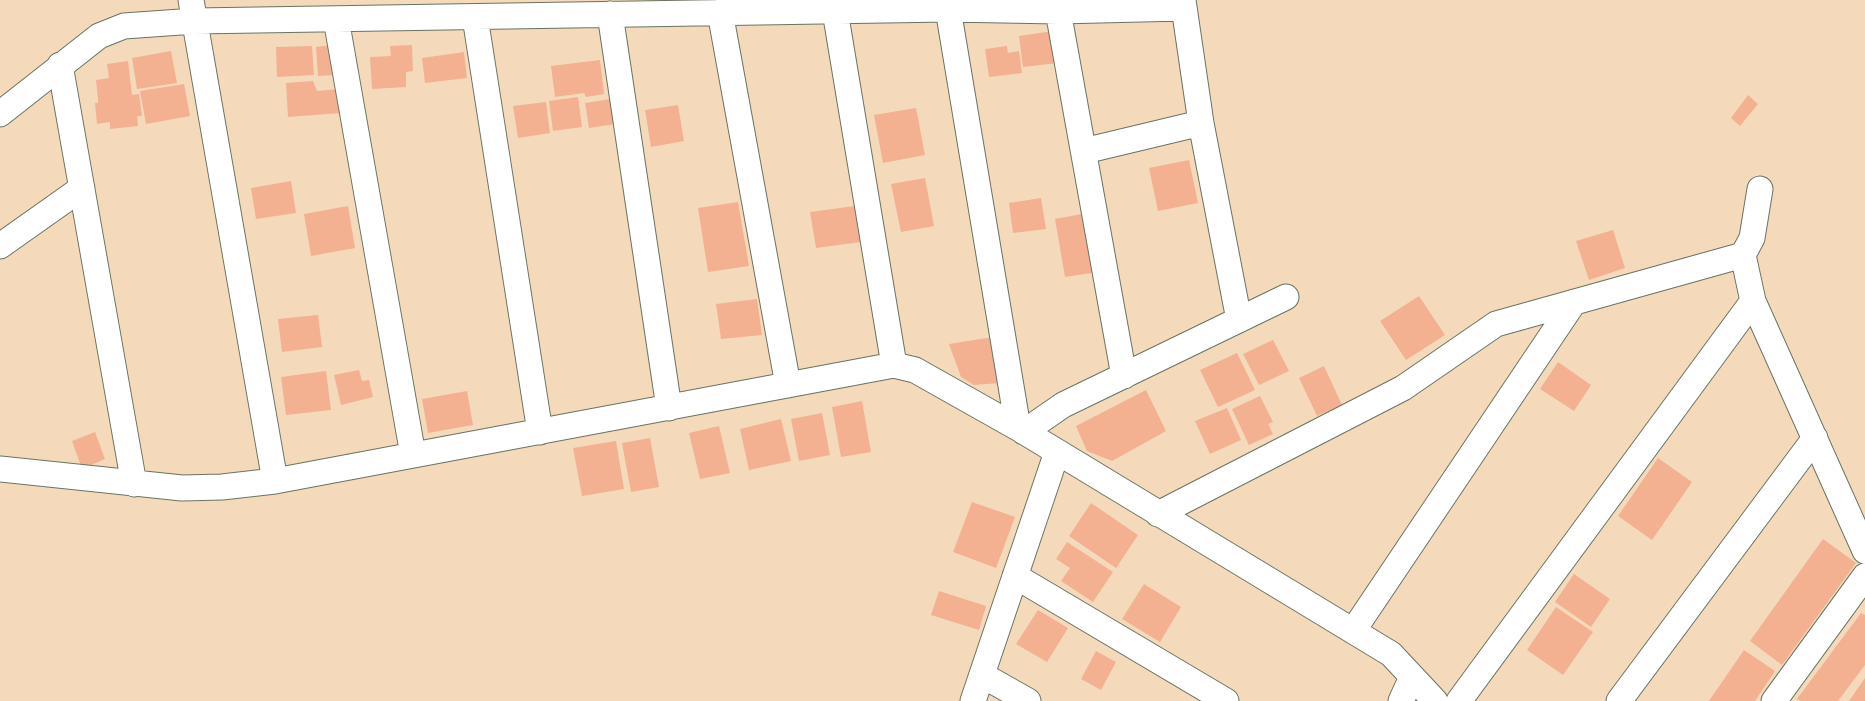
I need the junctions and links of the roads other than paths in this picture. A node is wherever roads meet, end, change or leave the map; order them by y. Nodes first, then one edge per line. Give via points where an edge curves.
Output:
1 (1184, 4) edge
2 (948, 9) junction
3 (1058, 10) junction
4 (193, 11) edge
5 (835, 11) junction
6 (720, 12) junction
7 (610, 14) junction
8 (475, 17) junction
9 (336, 19) junction
10 (60, 65) junction
11 (0, 114) edge
12 (1201, 123) junction
13 (1084, 151) junction
14 (82, 188) junction
15 (1760, 189) dead end
16 (0, 246) edge
17 (1743, 254) junction
18 (1286, 297) dead end
19 (1753, 301) junction
20 (1574, 302) junction
21 (1239, 320) junction
22 (894, 365) junction
23 (1124, 376) junction
24 (788, 385) junction
25 (669, 408) junction
26 (1021, 430) junction
27 (540, 432) junction
28 (1814, 438) junction
29 (1058, 452) junction
30 (413, 455) junction
31 (0, 468) edge
32 (275, 481) junction
33 (134, 484) junction
34 (1158, 514) junction
35 (1865, 551) edge
36 (1015, 576) junction
37 (1865, 576) edge
38 (1352, 631) junction
39 (982, 675) junction
40 (1412, 677) junction
41 (973, 701) edge
42 (1028, 701) edge
43 (1226, 701) edge
44 (1401, 701) edge
45 (1436, 701) edge
46 (1459, 701) edge
47 (1619, 701) edge
48 (1774, 701) edge

1 - 3 street
1 - 12 street
2 - 3 street
2 - 5 street
2 - 26 street
3 - 13 street
4 - 9 street
4 - 10 street via 124,26 99,36
4 - 32 street
5 - 6 street
5 - 22 street
6 - 7 street
6 - 24 street
7 - 8 street
7 - 25 street
8 - 9 street
8 - 27 street
9 - 30 street
10 - 11 street
10 - 14 street
12 - 13 street
12 - 21 street
13 - 23 street
14 - 16 street
14 - 33 street
15 - 17 street via 1752,238
17 - 19 street
17 - 20 street
18 - 21 street
19 - 28 street
19 - 46 street
20 - 34 street via 1496,324 1403,388
20 - 38 street
21 - 23 street
22 - 24 street
22 - 26 street via 915,370
23 - 26 street via 1063,405
24 - 25 street
25 - 27 street
26 - 29 street
27 - 30 street
28 - 35 street
28 - 47 street
29 - 34 street
29 - 36 street
30 - 32 street
31 - 33 street
32 - 33 street via 182,488
34 - 38 street
36 - 39 street
36 - 43 street
37 - 48 street
38 - 40 street via 1391,654
39 - 41 street
39 - 42 street
40 - 44 street
40 - 45 street

